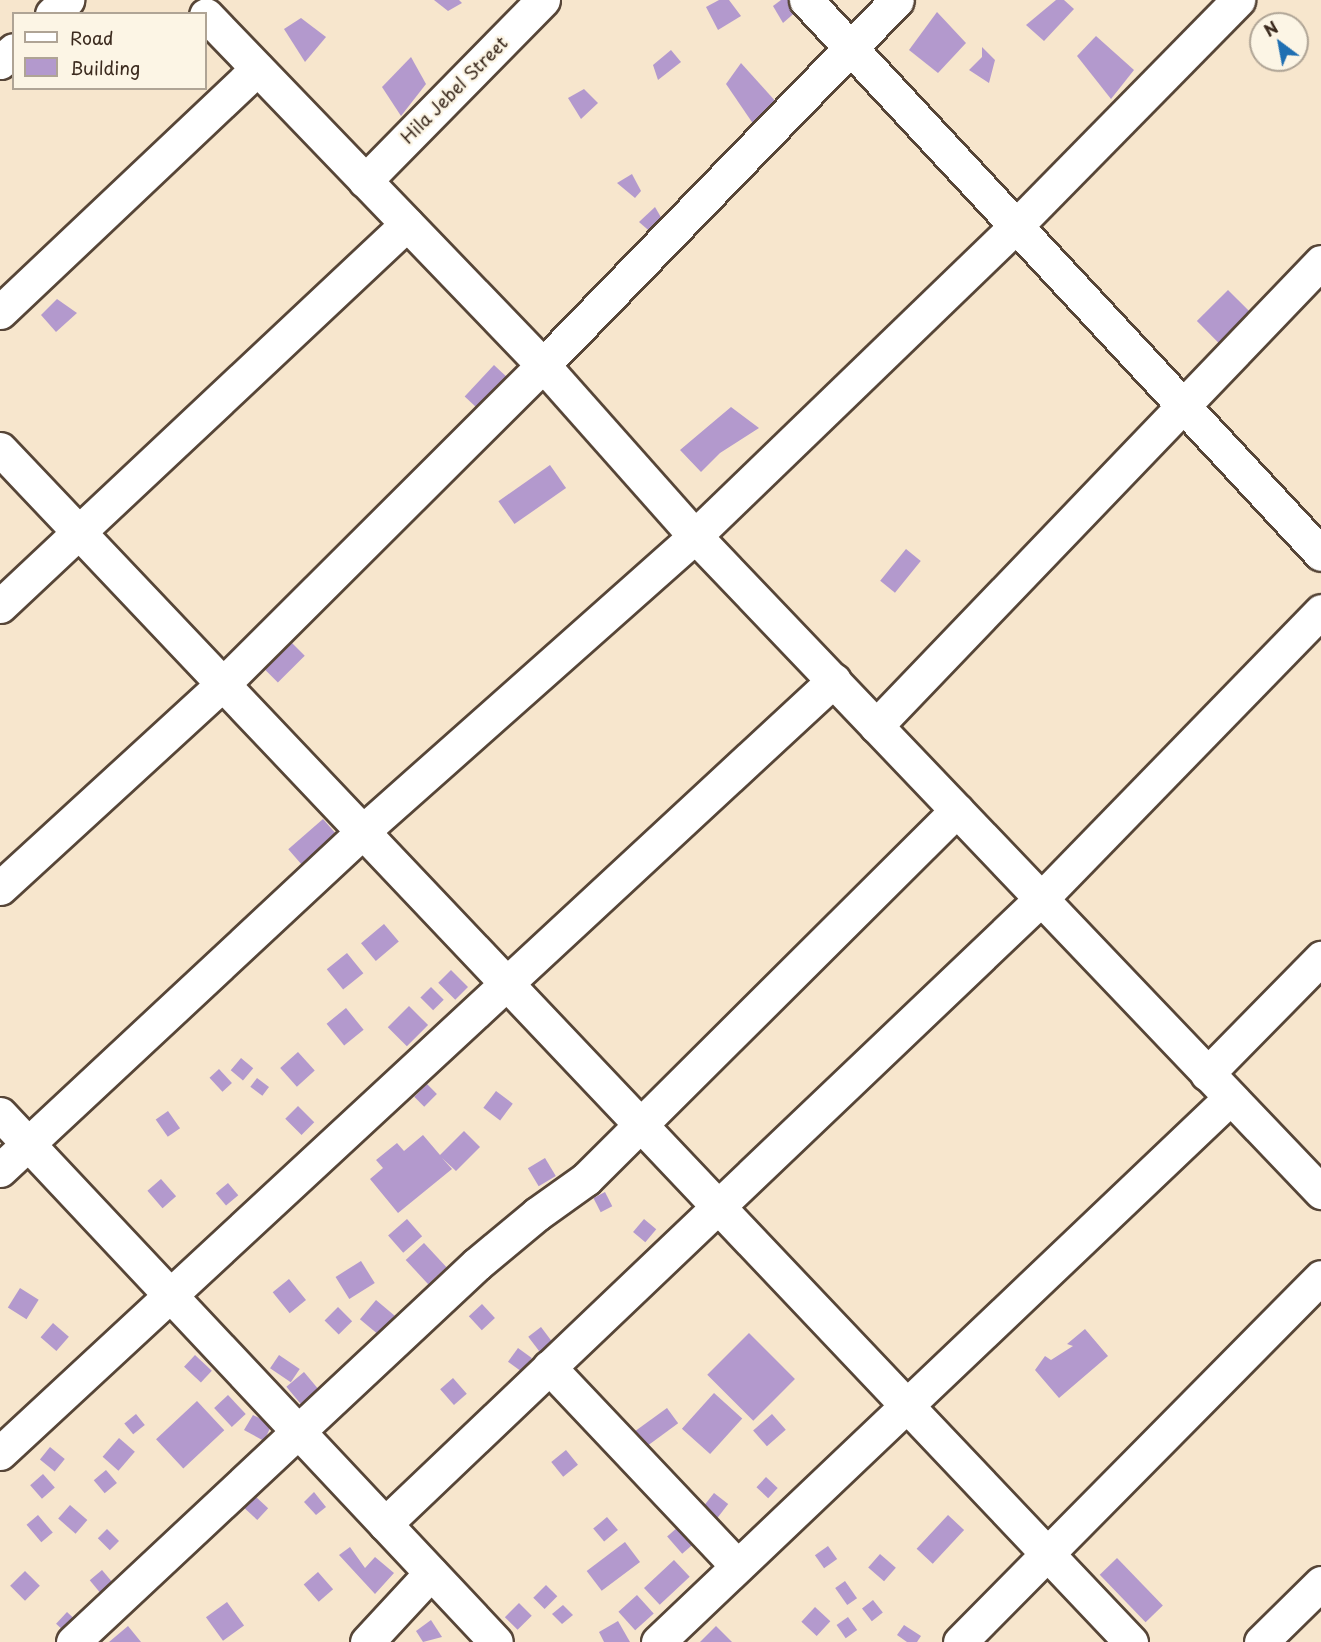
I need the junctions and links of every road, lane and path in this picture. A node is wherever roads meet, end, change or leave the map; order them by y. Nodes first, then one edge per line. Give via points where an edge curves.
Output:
1 (67, 0) edge
2 (543, 0) edge
3 (806, 0) edge
4 (897, 0) edge
5 (1238, 0) edge
6 (54, 12) edge
7 (207, 14) edge
8 (850, 48) junction
9 (12, 52) edge
10 (0, 62) edge
11 (257, 69) junction
12 (365, 181) junction
13 (407, 224) junction
14 (1016, 226) junction
15 (1321, 262) edge
16 (0, 312) edge
17 (543, 365) junction
18 (1184, 407) junction
19 (0, 449) edge
20 (79, 532) junction
21 (695, 536) junction
22 (1321, 554) edge
23 (0, 606) edge
24 (1321, 611) edge
25 (834, 680) junction
26 (223, 684) junction
27 (876, 726) junction
28 (957, 810) junction
29 (362, 832) junction
30 (0, 888) edge
31 (1042, 898) junction
32 (1321, 958) edge
33 (506, 983) junction
34 (1208, 1074) junction
35 (1230, 1098) junction
36 (0, 1114) edge
37 (640, 1125) junction
38 (28, 1143) junction
39 (0, 1170) edge
40 (1321, 1192) edge
41 (717, 1207) junction
42 (1321, 1277) edge
43 (170, 1295) junction
44 (549, 1367) junction
45 (906, 1405) junction
46 (297, 1430) junction
47 (0, 1453) edge
48 (385, 1524) junction
49 (1045, 1553) junction
50 (737, 1566) junction
51 (431, 1573) junction
52 (1321, 1583) edge
53 (73, 1642) edge
54 (367, 1642) edge
55 (496, 1642) edge
56 (658, 1642) edge
57 (960, 1642) edge
58 (1131, 1642) edge
59 (1261, 1642) edge

1 - 6 street
2 - 12 street, Hila Jebel Street
3 - 8 street
4 - 8 street
5 - 14 street
7 - 11 street
8 - 14 street
8 - 17 street
9 - 10 street
11 - 12 street
11 - 16 street
12 - 13 street
13 - 17 street
13 - 20 street
14 - 18 street
14 - 21 street
15 - 18 street
17 - 21 street
17 - 26 street
18 - 22 street
18 - 27 street
19 - 20 street
20 - 23 street
20 - 26 street
21 - 25 street
21 - 29 street
24 - 31 street
25 - 27 street
25 - 33 street
26 - 29 street
26 - 30 street
27 - 28 street
28 - 31 street
28 - 37 street
29 - 33 street
29 - 38 street
31 - 34 street
31 - 41 street
32 - 34 street
33 - 37 street
33 - 43 street
34 - 35 street
35 - 40 street
35 - 45 street
36 - 38 street
37 - 41 street
37 - 46 street via 586,1179 477,1264
38 - 39 street
38 - 43 street
41 - 44 street
41 - 45 street
42 - 49 street
43 - 46 street
43 - 47 street
44 - 48 street
44 - 50 street
45 - 49 street
45 - 50 street
46 - 48 street
46 - 53 street
48 - 51 street
49 - 57 street
49 - 58 street
50 - 56 street
51 - 54 street
51 - 55 street
52 - 59 street

